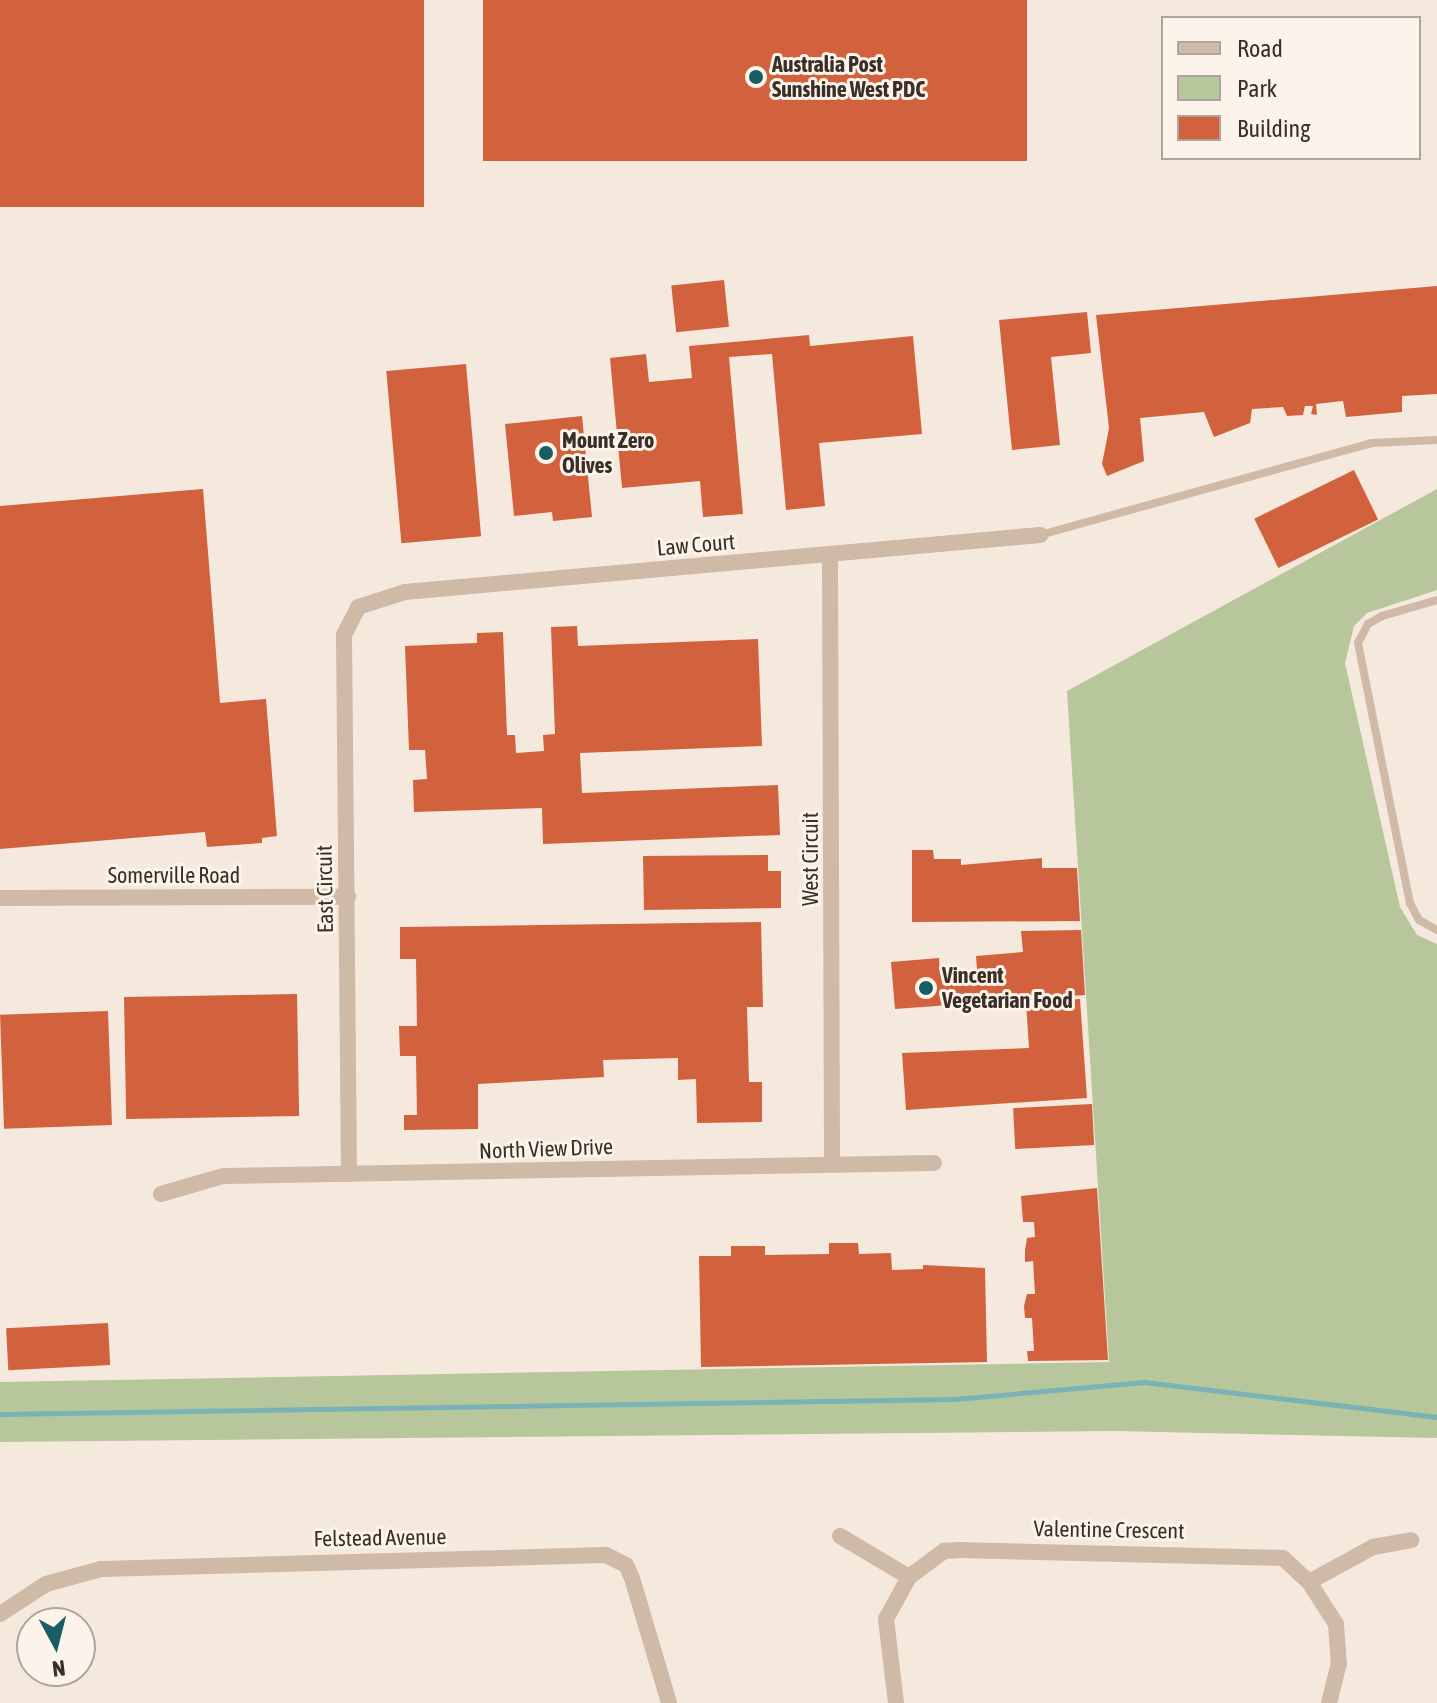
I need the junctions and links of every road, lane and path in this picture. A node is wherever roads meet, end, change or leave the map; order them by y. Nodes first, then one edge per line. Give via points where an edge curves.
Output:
1 (1437, 440) edge
2 (1040, 535) joint
3 (830, 556) junction
4 (1437, 600) edge
5 (358, 607) joint
6 (348, 897) junction
7 (0, 898) edge
8 (1437, 930) edge
9 (832, 1162) junction
10 (934, 1163) dead end
11 (349, 1174) junction
12 (161, 1194) dead end
13 (840, 1536) dead end
14 (1411, 1540) dead end
15 (909, 1577) junction
16 (1309, 1582) junction
17 (0, 1614) edge
18 (669, 1703) edge
19 (896, 1703) edge
20 (1329, 1703) edge

1 - 2 lane via 1371,443
2 - 3 street, Law Court
3 - 5 street, Law Court via 405,592
3 - 9 street, West Circuit
4 - 8 lane via 1382,616 1368,624 1358,643 1410,903 1419,920
5 - 6 street, East Circuit via 344,635
6 - 7 street, Somerville Road
6 - 11 street, East Circuit
9 - 10 street, North View Drive
9 - 11 street, North View Drive
11 - 12 street, North View Drive via 223,1176
13 - 15 street
14 - 16 street via 1373,1547
15 - 16 street, Valentine Crescent via 944,1551 959,1550 1264,1555 1283,1558
15 - 19 street, Valentine Crescent via 886,1619
16 - 20 street, Valentine Crescent via 1341,1642
17 - 18 street, Felstead Avenue via 46,1584 101,1569 606,1555 626,1565 632,1578

